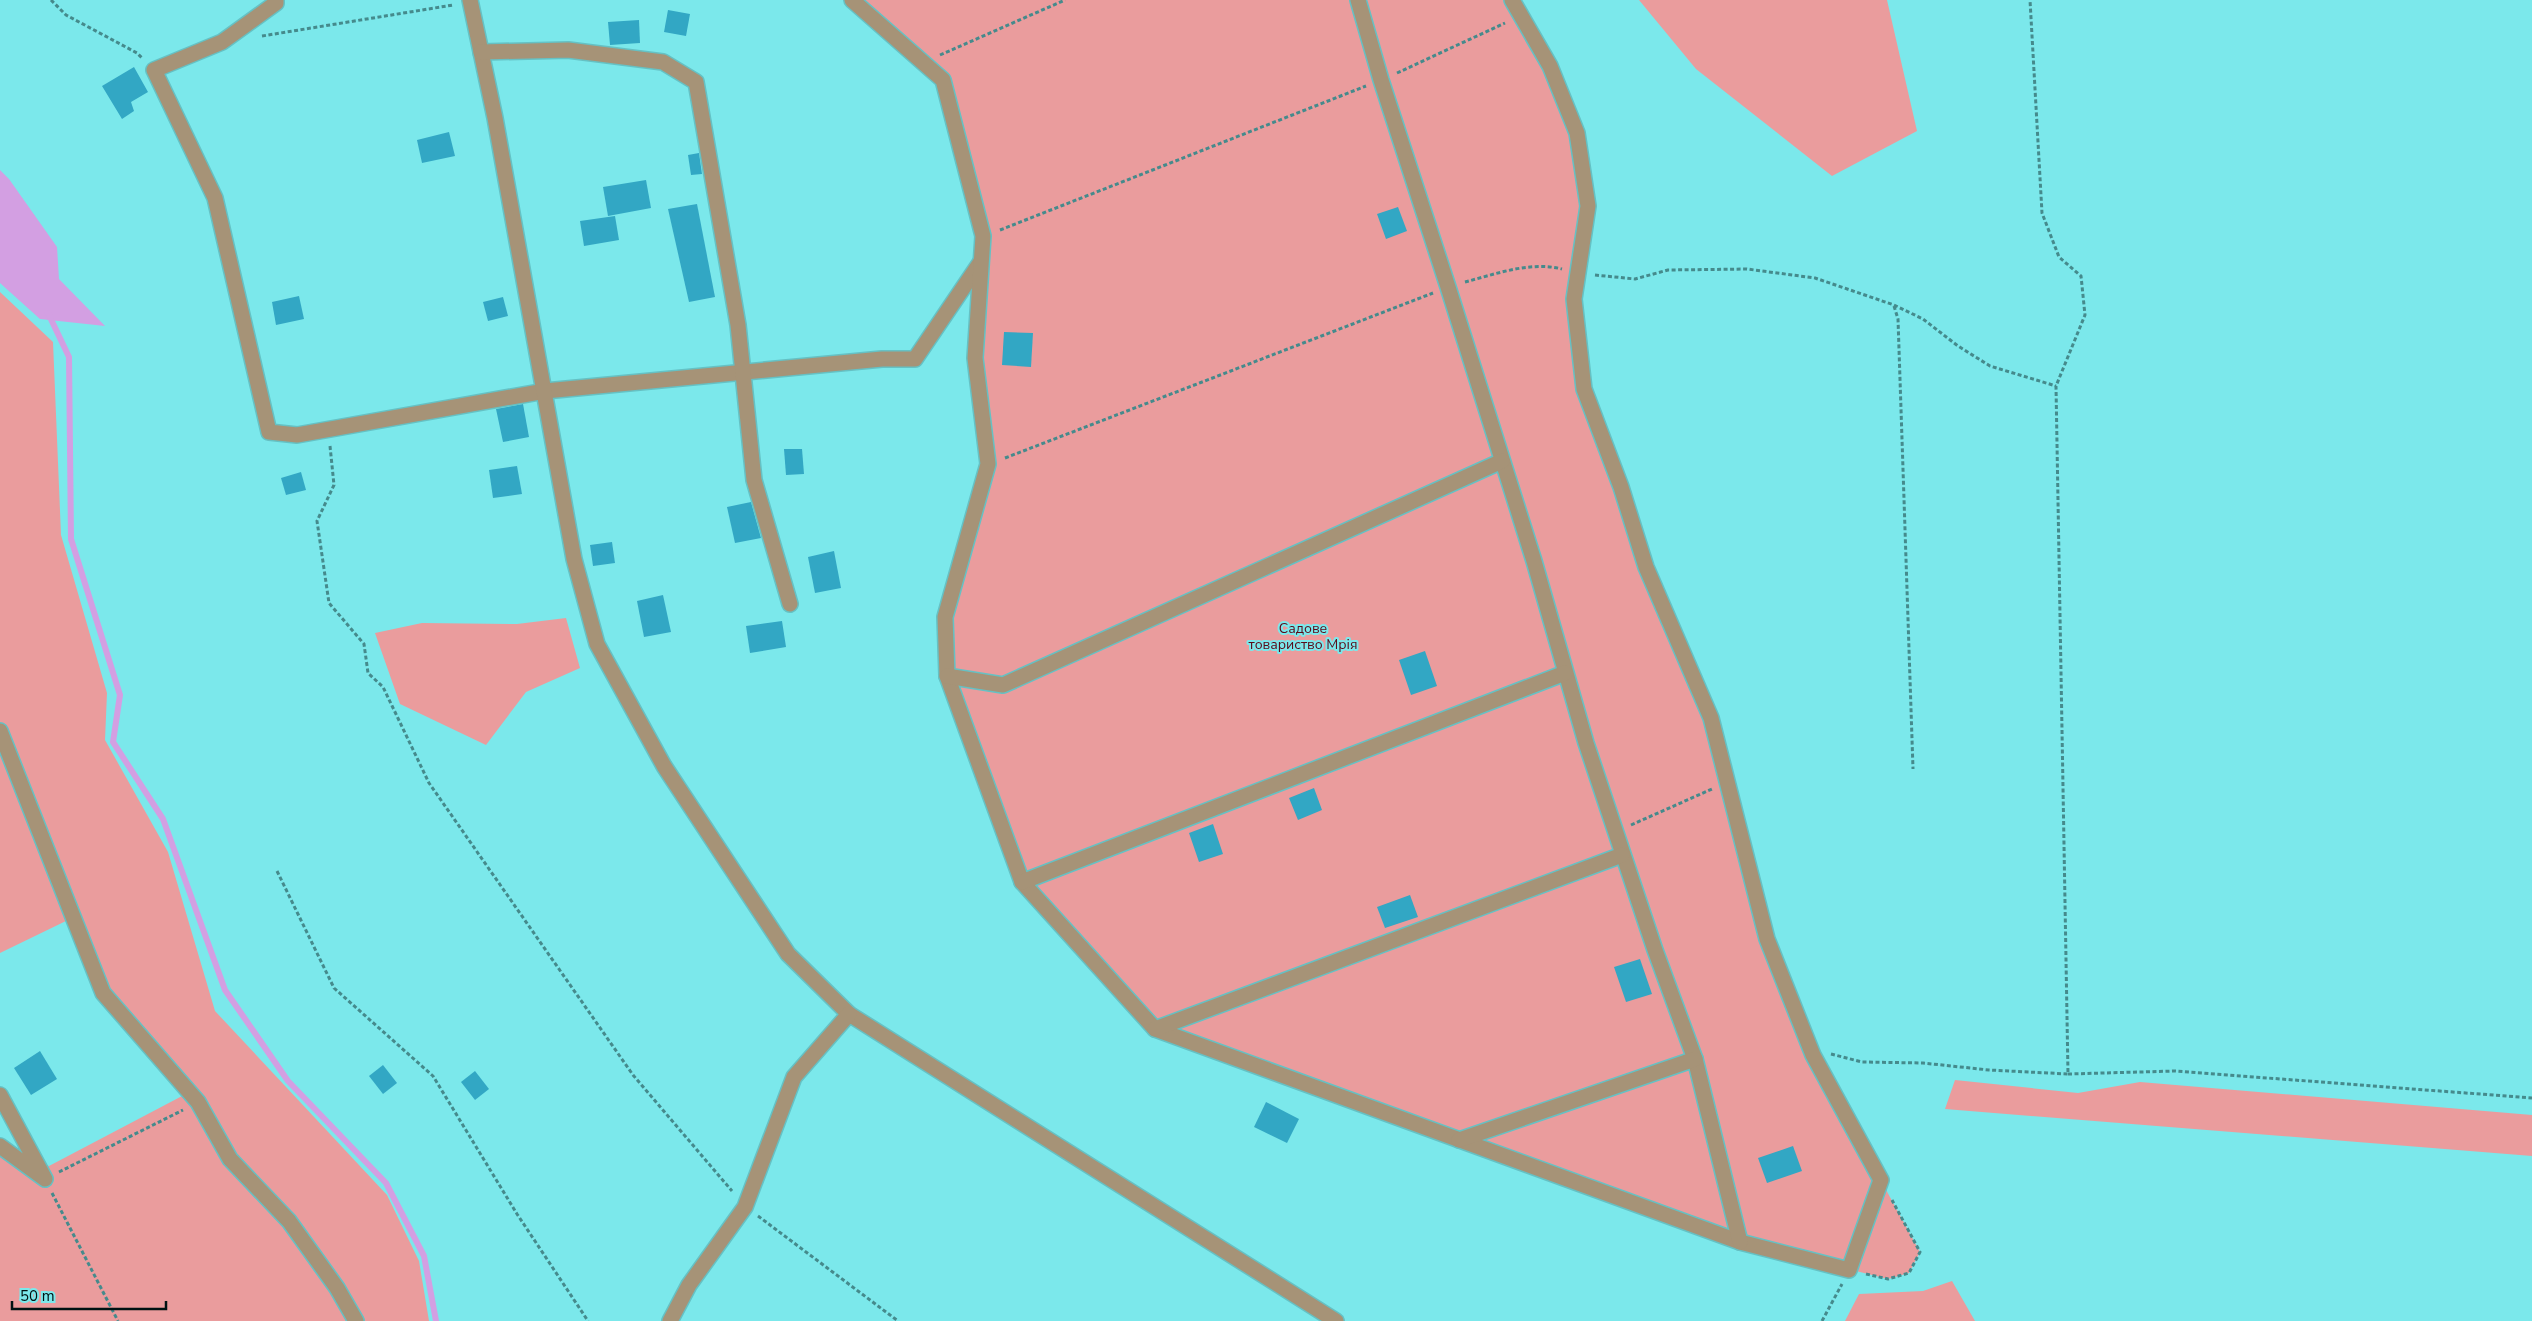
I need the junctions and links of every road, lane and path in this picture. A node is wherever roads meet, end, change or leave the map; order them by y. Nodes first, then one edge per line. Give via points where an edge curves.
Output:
1 (51, 0) edge
2 (276, 0) edge
3 (852, 0) edge
4 (1065, 0) edge
5 (1358, 0) edge
6 (1512, 0) edge
7 (2030, 0) edge
8 (471, 1) edge
9 (1505, 22) dead end
10 (260, 36) dead end
11 (481, 52) junction
12 (923, 63) junction
13 (154, 70) junction
14 (1381, 80) junction
15 (983, 236) junction
16 (981, 262) junction
17 (1578, 273) junction
18 (1448, 287) junction
19 (1894, 305) junction
20 (743, 372) junction
21 (2056, 386) junction
22 (544, 391) junction
23 (328, 430) junction
24 (1502, 462) junction
25 (988, 464) junction
26 (790, 604) dead end
27 (1566, 673) junction
28 (946, 676) junction
29 (0, 731) edge
30 (1913, 769) dead end
31 (1726, 783) junction
32 (1614, 832) junction
33 (1622, 855) junction
34 (278, 871) dead end
35 (1022, 882) junction
36 (849, 1014) junction
37 (1155, 1029) junction
38 (1813, 1054) junction
39 (1695, 1059) junction
40 (2068, 1074) junction
41 (0, 1094) edge
42 (2532, 1098) edge
43 (198, 1102) junction
44 (1459, 1140) junction
45 (0, 1146) edge
46 (45, 1179) junction
47 (1881, 1180) junction
48 (745, 1206) junction
49 (1740, 1242) junction
50 (1850, 1270) junction
51 (118, 1321) edge
52 (356, 1321) edge
53 (588, 1321) edge
54 (670, 1321) edge
55 (898, 1321) edge
56 (1336, 1321) edge
57 (1822, 1321) edge

1 - 13 path via 66,15 137,53
2 - 13 street via 222,42
3 - 12 street
4 - 12 path
5 - 14 street
6 - 17 street via 1550,66 1577,133 1588,206
7 - 21 path via 2042,213 2059,257 2080,276 2085,315
8 - 10 path
8 - 11 street
9 - 14 path
11 - 20 street via 568,50 663,62 696,82 738,325
11 - 22 street
12 - 15 street via 943,80
13 - 23 street via 215,198 269,432 297,435
14 - 15 path
14 - 18 street
15 - 16 street
16 - 20 street via 915,359
16 - 25 street via 975,358
17 - 18 path via 1548,266 1511,270
17 - 19 path via 1635,279 1668,270 1747,269 1815,278
17 - 31 street via 1574,299 1584,389 1646,567 1711,718
18 - 24 street
18 - 25 path
19 - 21 path via 1923,319 1990,366
19 - 30 path via 1898,319
20 - 22 street
20 - 26 street via 754,480
21 - 40 path
22 - 23 street
22 - 36 street via 574,560 597,644 664,766 788,954
23 - 48 path via 334,485 317,521 328,603 364,644 368,672 383,686 430,782 633,1075
24 - 27 street
24 - 28 street via 1003,685
25 - 28 street via 945,616
27 - 32 street
27 - 35 street
28 - 35 street
29 - 43 street via 103,993
31 - 32 path
31 - 38 street via 1767,938
32 - 33 street
33 - 37 street
33 - 39 street
34 - 53 path via 334,988 433,1076 517,1214
35 - 37 street
36 - 48 street via 794,1078
36 - 56 street
37 - 44 street
38 - 40 path via 1832,1054 1862,1062 1924,1063
38 - 47 street
39 - 44 street
39 - 49 street
40 - 42 path via 2175,1071
41 - 46 street
43 - 46 path
43 - 52 street via 230,1159 289,1221 337,1288
44 - 49 street
45 - 46 street
46 - 51 path
47 - 50 street
47 - 50 path via 1920,1252 1909,1272 1888,1279
48 - 54 street via 689,1285
48 - 55 path
49 - 50 street
50 - 57 path

